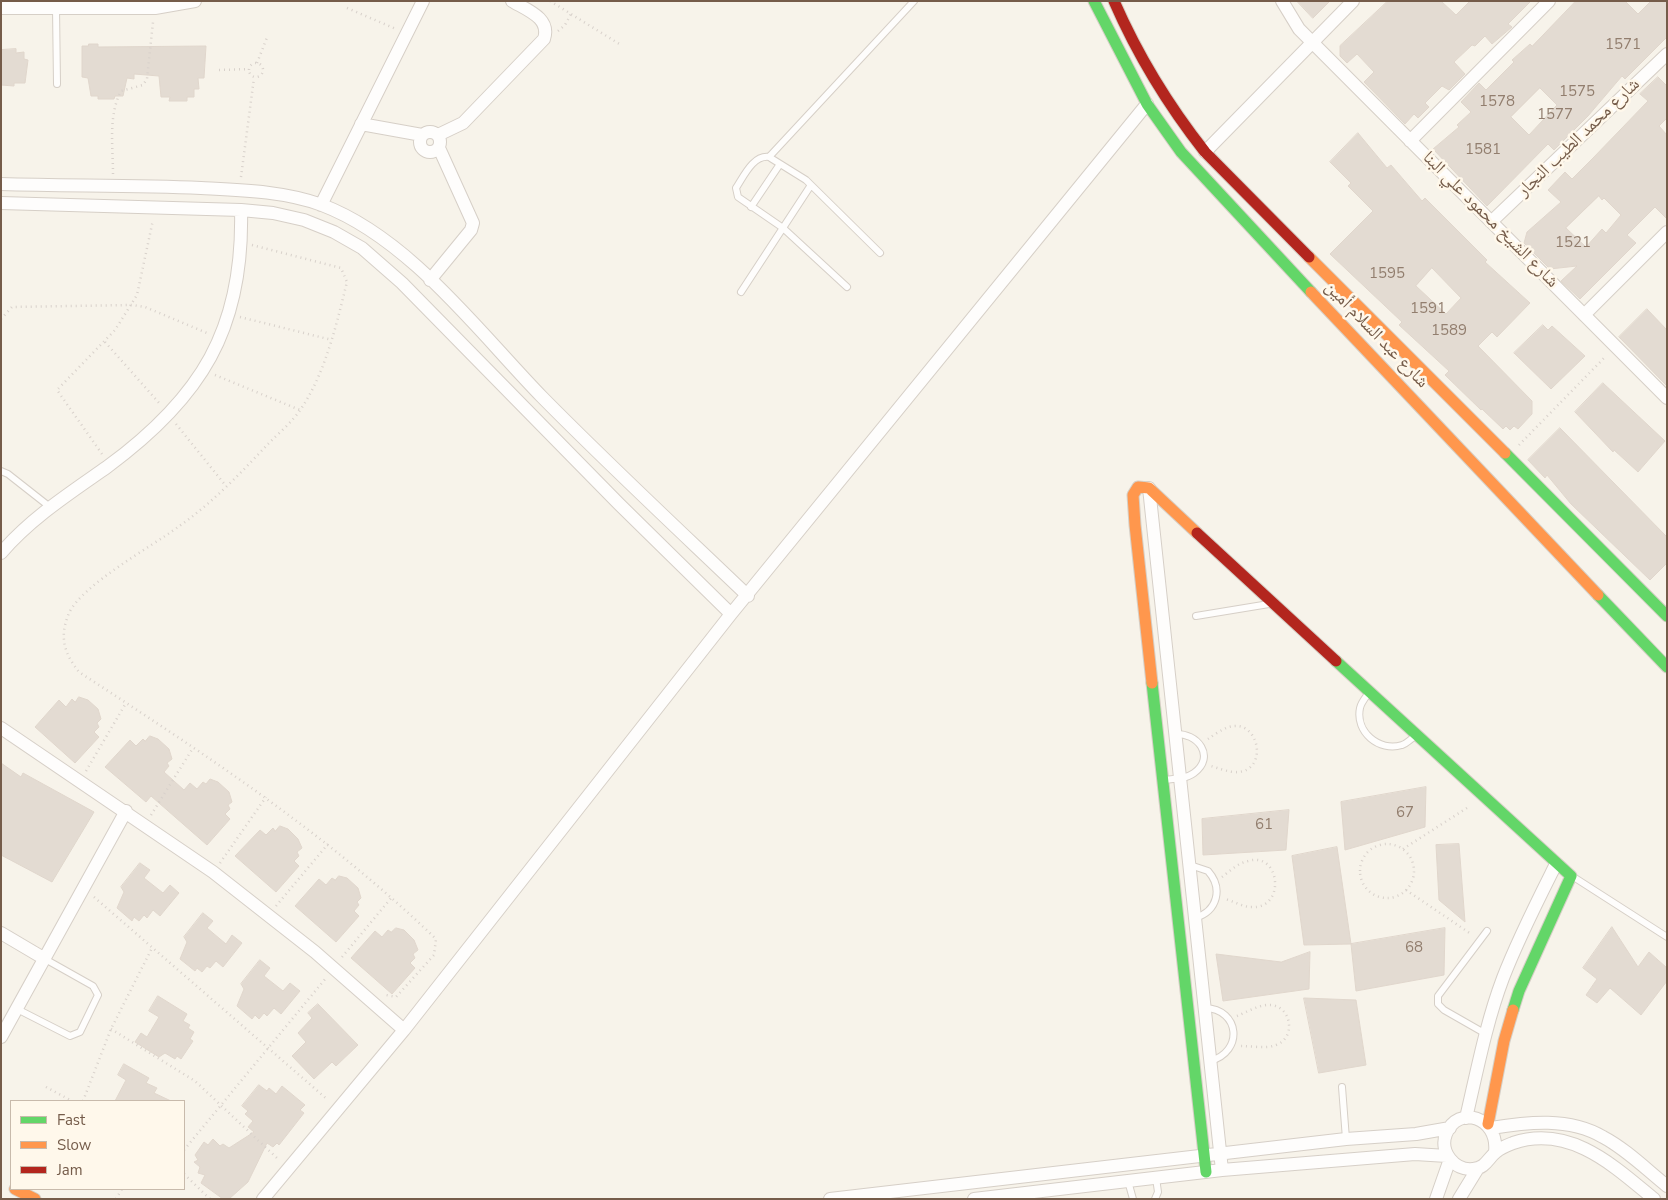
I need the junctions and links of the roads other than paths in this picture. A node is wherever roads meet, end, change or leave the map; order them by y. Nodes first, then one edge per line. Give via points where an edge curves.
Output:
1 (195, 1) edge
2 (422, 1) edge
3 (512, 1) edge
4 (914, 1) edge
5 (1094, 1) edge
6 (1114, 1) edge
7 (1282, 1) edge
8 (1352, 1) edge
9 (1549, 1) edge
10 (124, 4) edge
11 (1, 8) edge
12 (56, 8) junction
13 (1312, 42) junction
14 (1667, 54) edge
15 (57, 84) dead end
16 (1147, 104) junction
17 (361, 124) junction
18 (422, 136) junction
19 (438, 141) junction
20 (1410, 141) junction
21 (1205, 152) junction
22 (769, 157) junction
23 (780, 164) junction
24 (1, 184) edge
25 (811, 185) junction
26 (1, 203) edge
27 (321, 205) junction
28 (751, 206) junction
29 (241, 210) junction
30 (1491, 222) junction
31 (783, 228) junction
32 (1667, 232) edge
33 (880, 253) dead end
34 (404, 255) junction
35 (390, 272) junction
36 (430, 280) junction
37 (847, 288) dead end
38 (741, 292) dead end
39 (1584, 315) junction
40 (1667, 398) edge
41 (1, 472) edge
42 (1149, 488) junction
43 (50, 507) junction
44 (3, 548) edge
45 (748, 596) junction
46 (1275, 603) junction
47 (731, 614) junction
48 (1196, 616) dead end
49 (1667, 616) edge
50 (1667, 667) edge
51 (1369, 691) junction
52 (1, 728) edge
53 (1176, 733) junction
54 (1158, 735) junction
55 (1417, 735) junction
56 (1180, 778) junction
57 (1162, 780) junction
58 (126, 811) junction
59 (1556, 864) junction
60 (1190, 865) junction
61 (1571, 876) junction
62 (1195, 918) junction
63 (1487, 931) dead end
64 (1, 933) edge
65 (1667, 937) edge
66 (45, 959) junction
67 (1205, 1008) junction
68 (17, 1009) junction
69 (404, 1030) junction
70 (1486, 1034) junction
71 (1, 1037) edge
72 (1210, 1061) junction
73 (1342, 1087) dead end
74 (1466, 1118) junction
75 (1489, 1126) junction
76 (1450, 1128) junction
77 (1346, 1140) junction
78 (1495, 1152) junction
79 (1220, 1153) junction
80 (1205, 1155) junction
81 (1449, 1157) junction
82 (1478, 1168) junction
83 (1222, 1170) junction
84 (1206, 1172) junction
85 (1156, 1178) junction
86 (1128, 1181) junction
87 (1667, 1186) edge
88 (17, 1190) edge
89 (1033, 1196) edge
90 (992, 1198) edge
91 (35, 1199) edge
92 (263, 1199) edge
93 (830, 1199) edge
94 (974, 1199) edge
95 (1133, 1199) edge
96 (1155, 1199) edge
97 (1436, 1199) edge
98 (1459, 1199) edge
99 (1654, 1199) edge

1 - 10 street via 154,8
2 - 17 street
3 - 19 street via 541,19 544,39 463,123
4 - 22 lane
5 - 16 street, شارع عبد السلام أمين
6 - 21 street, شارع عبد السلام أمين via 1164,98
7 - 13 street, شارع الشيخ محمود علي البنا via 1299,29
8 - 13 street
9 - 20 street
10 - 12 street
11 - 12 street
12 - 15 lane
13 - 20 street, شارع الشيخ محمود علي البنا
13 - 21 street
14 - 30 street, شارع محمد الطيب النجار
16 - 45 street
16 - 50 street, شارع عبد السلام أمين via 1181,152 1226,203
17 - 18 street
17 - 27 street
18 - 19 street via 430,132
18 - 19 street via 420,144 424,151 432,153
19 - 36 street via 473,223 471,230
20 - 30 street, شارع الشيخ محمود علي البنا
21 - 49 street, شارع عبد السلام أمين
22 - 23 lane
22 - 28 lane via 755,160 736,188 738,197
23 - 25 lane
23 - 28 lane
24 - 27 street via 239,191 296,198
25 - 31 lane
25 - 33 lane
26 - 29 street
27 - 34 street via 380,234
28 - 31 lane
29 - 35 street via 304,220 334,232 362,248
29 - 43 street via 239,276 220,339 204,371 168,414 109,465
30 - 39 street, شارع الشيخ محمود علي البنا
31 - 37 lane
31 - 38 lane
32 - 39 street
34 - 35 street
34 - 36 street
35 - 47 street
36 - 45 street via 556,411
39 - 40 street, شارع الشيخ محمود علي البنا
41 - 43 lane
42 - 46 street
42 - 53 street
42 - 54 street via 1138,487 1134,495
43 - 44 street
45 - 47 street
46 - 48 lane
46 - 51 street
47 - 69 street
51 - 55 street
51 - 55 lane via 1360,707 1360,725 1370,739 1386,747 1403,745
52 - 58 street
53 - 54 lane
53 - 56 street
53 - 56 lane via 1189,734 1200,743 1203,756 1202,764 1193,774
54 - 57 street
55 - 59 street
56 - 57 lane
56 - 60 street
57 - 80 street
58 - 66 street
58 - 69 street via 337,963
59 - 61 street
59 - 70 street via 1502,980
60 - 62 street
60 - 62 lane via 1208,871 1216,882 1217,896 1212,908
61 - 65 lane
61 - 75 street via 1519,991 1504,1041
62 - 67 street
63 - 70 lane via 1438,996 1438,1004 1444,1010
64 - 66 street
66 - 68 street
66 - 68 lane via 97,991 80,1032 70,1036
67 - 72 street
67 - 72 lane via 1218,1010 1229,1019 1234,1032 1232,1045 1223,1056
68 - 71 street
69 - 92 street
70 - 74 street
72 - 79 street
73 - 77 lane
74 - 75 street via 1482,1120
74 - 76 street
75 - 78 street via 1495,1135
75 - 87 street via 1564,1123 1584,1128 1604,1137
76 - 77 street
76 - 81 street via 1445,1141
77 - 79 street
78 - 82 street via 1489,1162
78 - 99 street via 1531,1138 1569,1141 1587,1148
79 - 80 street
79 - 83 street
80 - 84 street
80 - 93 street
81 - 82 street via 1463,1169
81 - 83 street via 1415,1154
81 - 97 street
82 - 98 street
83 - 84 street
84 - 85 street
85 - 86 street
85 - 96 lane via 1158,1192
86 - 89 street
86 - 95 lane
88 - 91 street
89 - 90 street
90 - 94 street

